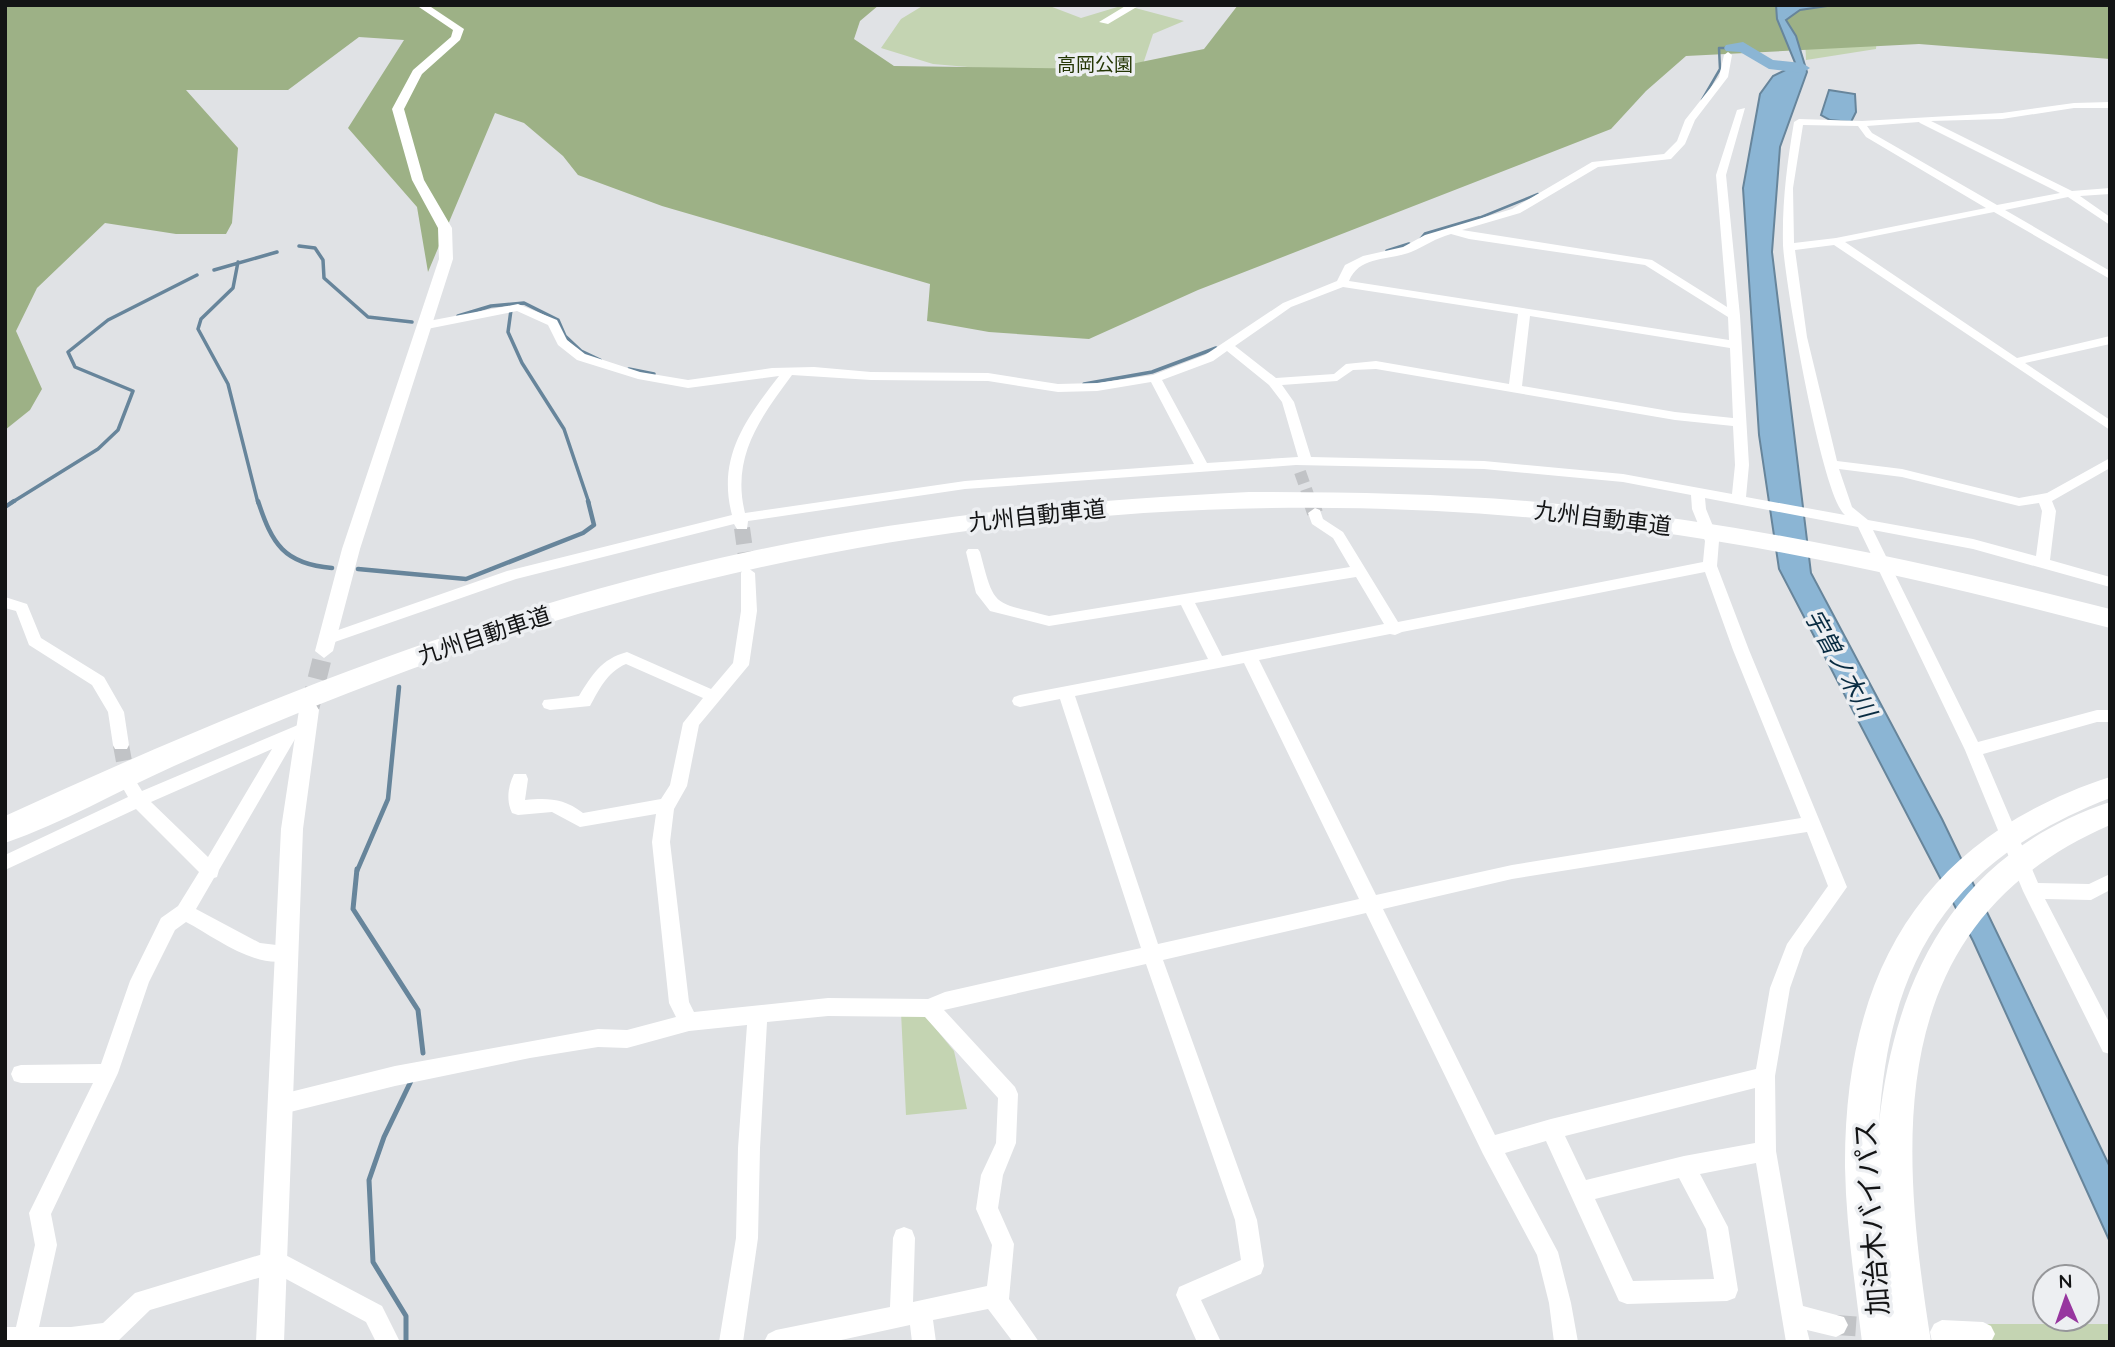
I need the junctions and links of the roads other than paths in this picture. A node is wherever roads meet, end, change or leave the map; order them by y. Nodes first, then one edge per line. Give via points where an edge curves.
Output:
1 (421, 5) edge
2 (1135, 5) edge
3 (1104, 22) dead end
4 (1728, 55) dead end
5 (2110, 105) edge
6 (1742, 110) dead end
7 (1921, 119) junction
8 (1860, 123) junction
9 (2110, 191) edge
10 (2070, 194) junction
11 (1994, 209) junction
12 (2110, 222) edge
13 (1450, 230) junction
14 (1836, 241) junction
15 (1788, 247) junction
16 (2110, 276) edge
17 (1342, 283) junction
18 (1524, 313) junction
19 (1734, 316) junction
20 (422, 326) junction
21 (2110, 340) edge
22 (1735, 345) junction
23 (1229, 347) junction
24 (2015, 362) junction
25 (788, 372) junction
26 (1155, 378) junction
27 (1273, 382) junction
28 (1515, 389) junction
29 (1740, 423) junction
30 (2110, 426) edge
31 (2110, 462) edge
32 (1831, 464) junction
33 (1301, 465) junction
34 (1203, 469) junction
35 (1697, 490) junction
36 (1744, 499) junction
37 (2044, 499) junction
38 (1315, 513) tunnel mouth
39 (1843, 517) joint
40 (1678, 521) junction
41 (1862, 522) junction
42 (741, 523) junction
43 (973, 551) dead end
44 (1889, 558) junction
45 (2042, 563) junction
46 (1710, 566) junction
47 (1359, 571) junction
48 (748, 573) tunnel mouth
49 (2110, 582) edge
50 (1186, 601) junction
51 (5, 603) edge
52 (2110, 605) edge
53 (2110, 619) edge
54 (1395, 630) junction
55 (326, 645) joint
56 (1250, 658) junction
57 (1217, 663) junction
58 (1065, 691) junction
59 (715, 697) junction
60 (1020, 701) dead end
61 (550, 704) dead end
62 (2110, 716) edge
63 (301, 724) junction
64 (121, 745) tunnel mouth
65 (1973, 750) junction
66 (520, 779) dead end
67 (128, 783) tunnel mouth
68 (2110, 787) edge
69 (138, 800) junction
70 (666, 805) junction
71 (5, 811) edge
72 (2110, 813) edge
73 (1810, 824) junction
74 (5, 830) edge
75 (2037, 833) junction
76 (5, 863) edge
77 (211, 872) junction
78 (2110, 881) edge
79 (2032, 891) junction
80 (1369, 904) junction
81 (185, 912) junction
82 (286, 953) junction
83 (1152, 954) junction
84 (929, 1008) junction
85 (758, 1013) junction
86 (689, 1022) junction
87 (2110, 1045) edge
88 (108, 1073) junction
89 (21, 1074) dead end
90 (1765, 1076) junction
91 (278, 1105) junction
92 (1551, 1129) junction
93 (1490, 1147) junction
94 (1765, 1152) junction
95 (1684, 1166) junction
96 (1582, 1192) junction
97 (904, 1238) dead end
98 (276, 1261) junction
99 (999, 1295) junction
100 (911, 1313) junction
101 (1792, 1315) junction
102 (1836, 1325) tunnel mouth
103 (1983, 1334) dead end
104 (18, 1339) edge
105 (270, 1342) edge
106 (388, 1342) edge
107 (731, 1342) edge
108 (776, 1342) edge
109 (924, 1342) edge
110 (1027, 1342) edge
111 (1209, 1342) edge
112 (1566, 1342) edge
113 (1798, 1342) edge
114 (1880, 1342) edge
115 (1913, 1342) edge
116 (1944, 1342) edge

1 - 20 street via 459,29 456,38 417,72 398,109 418,180 445,228 446,259
2 - 3 street
4 - 13 street via 1723,77 1690,120 1682,142 1667,157 1596,164 1516,211
5 - 7 street via 2010,116
6 - 19 street via 1721,175
7 - 8 street
7 - 10 street
8 - 11 street via 1869,135
8 - 15 street via 1799,122 1788,188
9 - 10 street
10 - 11 street
10 - 12 street
11 - 14 street
11 - 16 street
13 - 17 street via 1406,250 1367,257 1349,267
13 - 19 street via 1647,262
14 - 15 street
14 - 24 street
15 - 32 street via 1801,337
17 - 18 street
17 - 23 street via 1287,305
18 - 22 street
18 - 28 street
19 - 22 street
20 - 25 street via 518,307 553,323 562,342 581,356 638,375 688,384
20 - 55 street via 351,549
21 - 24 street
22 - 29 street
23 - 26 street
23 - 27 street
24 - 30 street
25 - 26 street via 988,377 1058,388
25 - 42 street via 739,453 733,484
26 - 34 street
27 - 28 street via 1337,377 1350,367 1376,365
27 - 33 street via 1288,402
28 - 29 street
29 - 36 street
31 - 37 street
32 - 37 street via 1902,473 2019,502
32 - 41 street via 1846,509
33 - 34 street
33 - 35 street via 1484,465
34 - 42 street via 965,485
35 - 36 street
35 - 46 street via 1712,541
36 - 39 street
37 - 45 street via 2049,511
38 - 47 street via 1317,521 1338,534
39 - 41 street
40 - 44 highway, 九州自動車道
40 - 71 highway, 九州自動車道 via 1497,494 1296,486 1087,495 877,522 736,549 509,610 268,697
40 - 74 highway, 九州自動車道 via 1500,507 1298,500 1090,508 881,535 631,589 500,628 272,711
41 - 45 street
41 - 65 street
42 - 55 street via 512,575
43 - 50 street via 983,593 995,607 1049,621
44 - 52 highway, 九州自動車道
44 - 53 highway, 九州自動車道
45 - 49 street
46 - 54 street
46 - 73 street
47 - 50 street
47 - 54 street
48 - 59 street via 750,611 741,666
50 - 57 street
51 - 64 street via 22,608 34,641 98,681 116,712
54 - 56 street
56 - 57 street
56 - 80 street
57 - 58 street
58 - 60 street
58 - 83 street
59 - 61 street via 627,658 616,659 603,671 584,702
59 - 70 street via 691,723 678,786
62 - 65 street
63 - 69 street
63 - 77 street
63 - 82 street
65 - 79 street
66 - 70 street via 518,808 552,805 580,820
67 - 69 street
68 - 75 highway, 加治木バイパス
69 - 76 street
69 - 77 street
70 - 86 street via 661,842 679,1003
72 - 75 highway, 加治木バイパス
73 - 80 street via 1512,872
73 - 90 street via 1838,887 1796,944 1780,988
75 - 114 highway, 加治木バイパス via 1967,867 1934,902 1905,950 1878,1022 1864,1102 1862,1166
75 - 115 highway, 加治木バイパス via 1976,899 1948,939 1904,1048 1895,1123 1895,1181
77 - 81 street
78 - 79 street via 2091,892
79 - 87 street
80 - 83 street
80 - 93 street
81 - 82 street via 258,951
81 - 88 street via 168,924 140,981
82 - 91 street
83 - 84 street
83 - 111 street via 1246,1220 1253,1266 1187,1295
84 - 85 street via 828,1007
84 - 99 street via 1007,1094 1006,1143 992,1175 987,1209 1003,1244
85 - 86 street
85 - 107 street via 747,1238
86 - 91 street via 627,1039 598,1038 395,1076
88 - 89 street
88 - 104 street via 40,1213 46,1245
90 - 92 street
90 - 94 street
91 - 98 street
92 - 93 street
92 - 96 street
93 - 112 street via 1547,1252
94 - 95 street
94 - 101 street
95 - 96 street
95 - 96 street via 1717,1227 1727,1290 1627,1293
97 - 100 street
98 - 104 street via 143,1301 108,1334
98 - 105 street
98 - 106 street via 374,1314
99 - 100 street
99 - 110 street via 997,1302
100 - 108 street
100 - 109 street
101 - 102 street
101 - 113 street
103 - 116 street via 1942,1332

